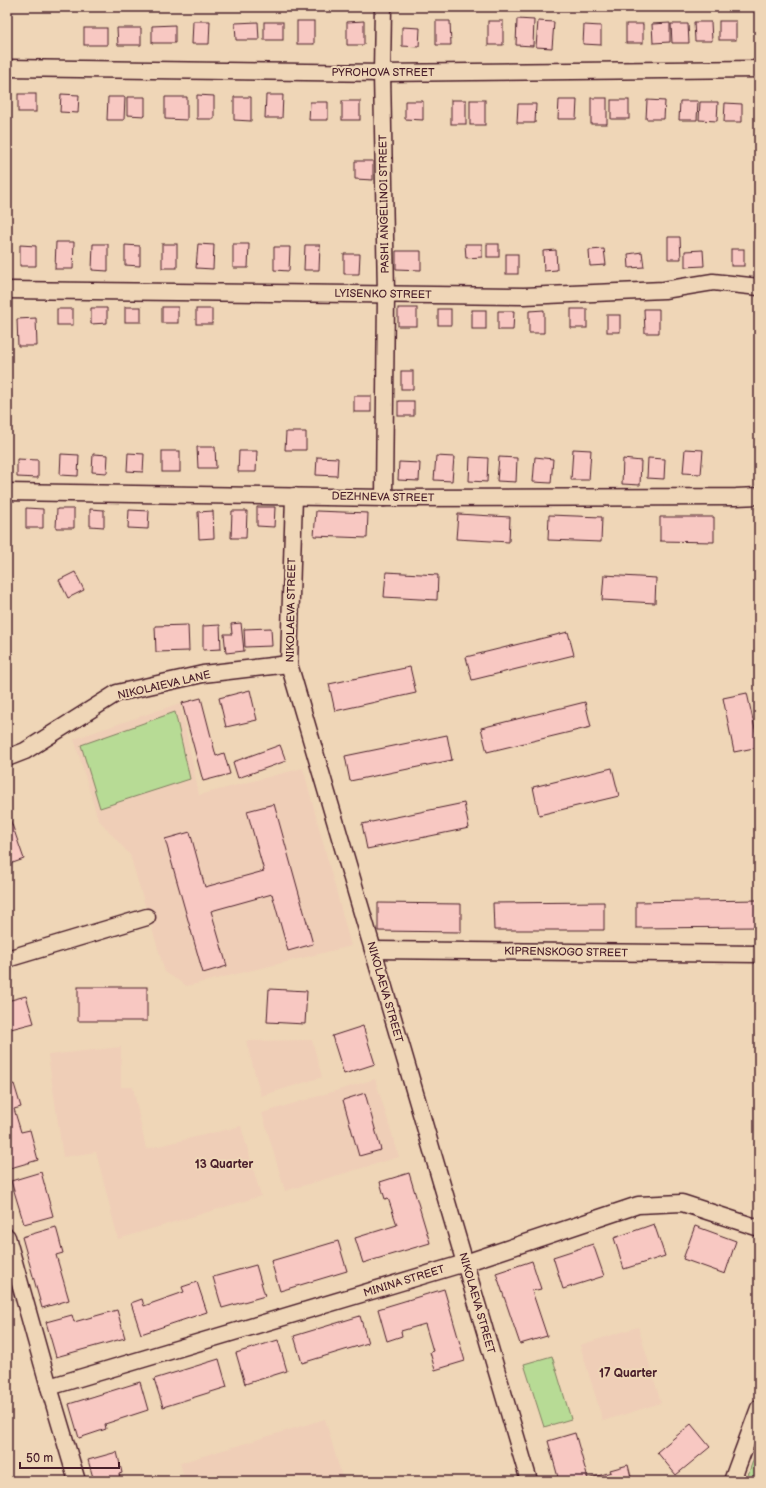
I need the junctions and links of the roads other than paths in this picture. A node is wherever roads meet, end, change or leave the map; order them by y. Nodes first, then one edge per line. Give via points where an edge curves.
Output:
1 (383, 7) edge
2 (7, 68) edge
3 (759, 69) edge
4 (382, 72) junction
5 (759, 287) edge
6 (7, 290) edge
7 (386, 294) junction
8 (7, 492) edge
9 (294, 496) junction
10 (759, 496) edge
11 (384, 498) junction
12 (289, 664) junction
13 (7, 758) edge
14 (147, 917) dead end
15 (373, 950) junction
16 (759, 954) edge
17 (7, 959) edge
18 (759, 1228) edge
19 (7, 1237) edge
20 (465, 1263) junction
21 (49, 1387) junction
22 (759, 1408) edge
23 (77, 1481) edge
24 (529, 1481) edge
25 (732, 1481) edge

1 - 4 street, PASHI ANGELINOI STREET
2 - 4 street, PYROHOVA STREET
3 - 4 street, PYROHOVA STREET
4 - 7 street, PASHI ANGELINOI STREET
5 - 7 street, LYISENKO STREET via 712,282 664,290 524,296
6 - 7 street, LYISENKO STREET
7 - 11 street, PASHI ANGELINOI STREET
8 - 9 street, DEZHNEVA STREET
9 - 11 street, DEZHNEVA STREET
9 - 12 street, NIKOLAEVA STREET
10 - 11 street, DEZHNEVA STREET
12 - 13 street, NIKOLAIEVA LANE via 203,674 117,693 24,751
12 - 15 street, NIKOLAEVA STREET
14 - 17 street
15 - 16 street, KIPRENSKOGO STREET
15 - 20 street, NIKOLAEVA STREET
18 - 20 street, MININA STREET via 682,1203 638,1204
19 - 21 street
20 - 21 street, MININA STREET
20 - 24 street, NIKOLAEVA STREET
21 - 23 street
22 - 25 street

